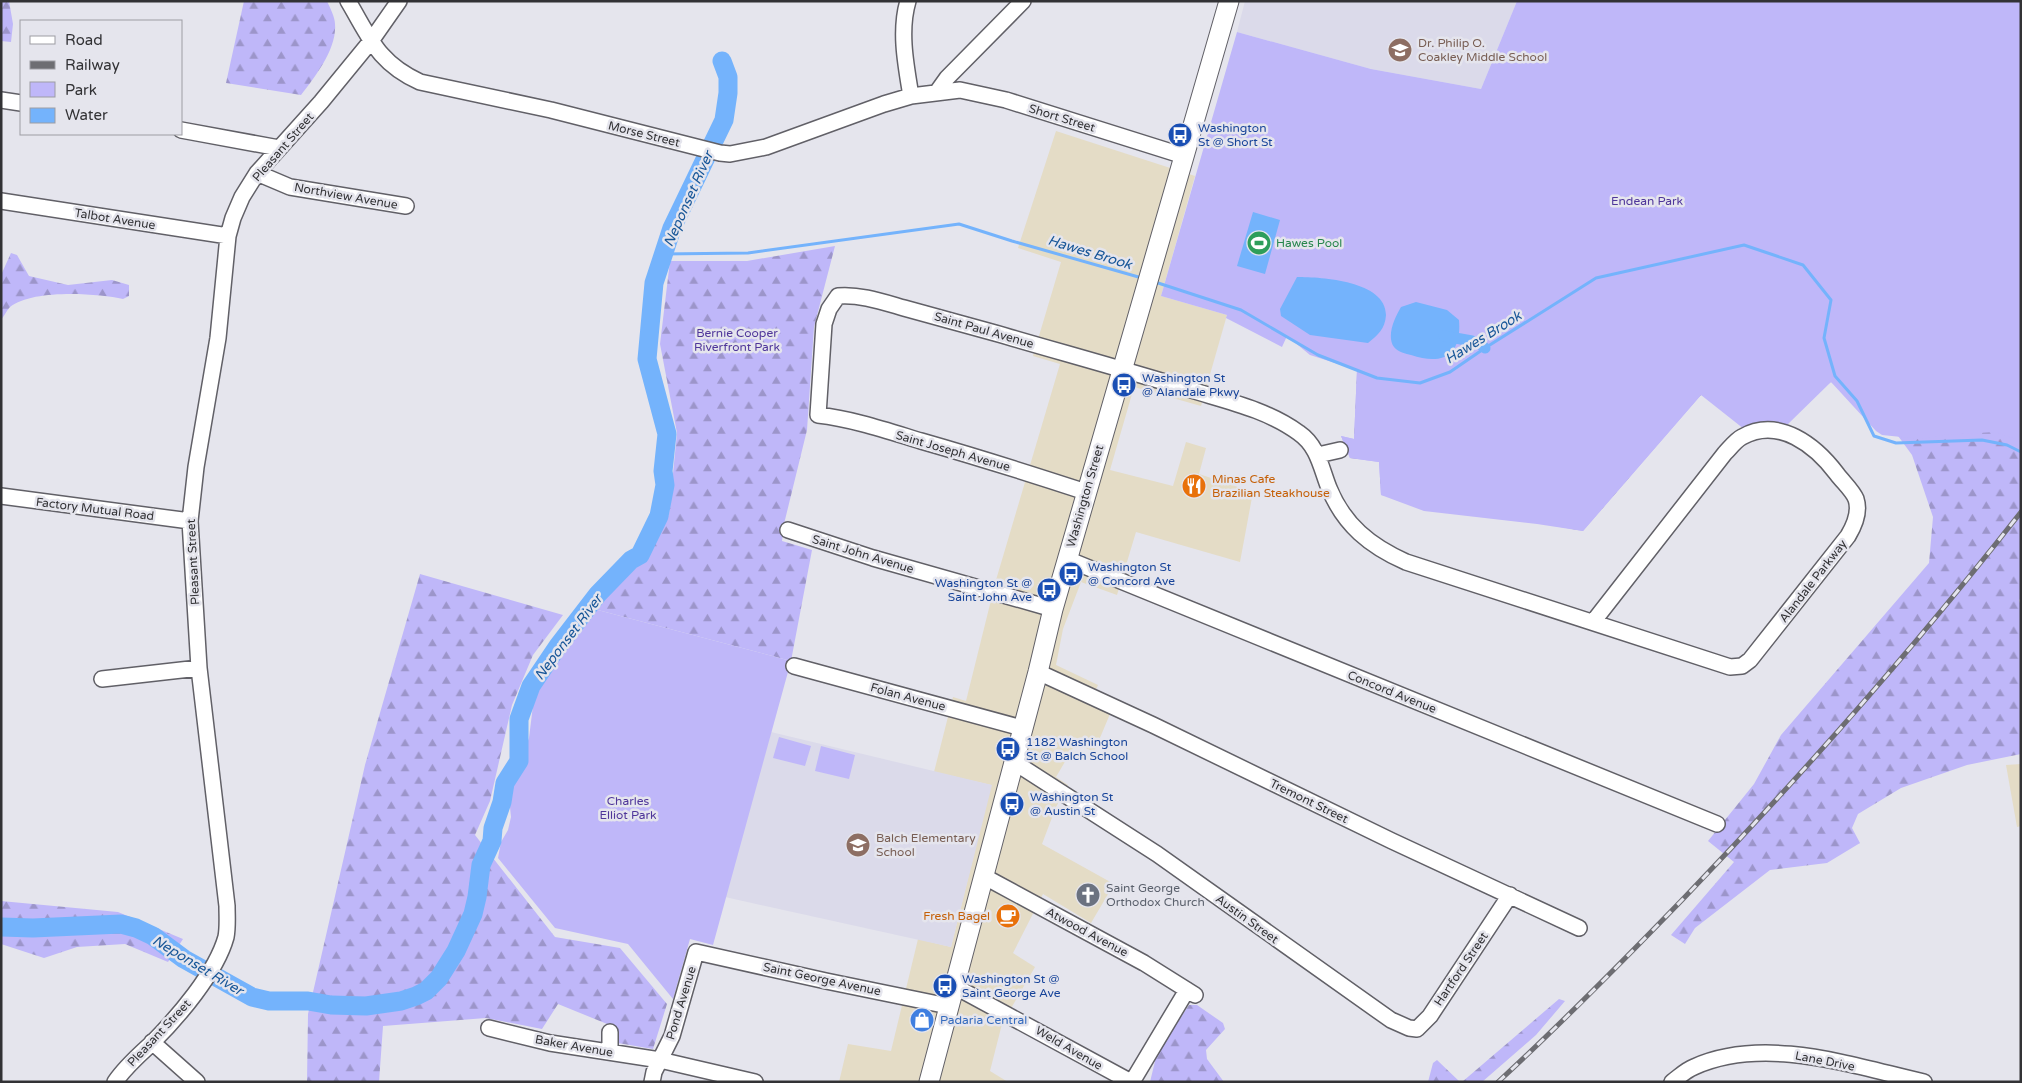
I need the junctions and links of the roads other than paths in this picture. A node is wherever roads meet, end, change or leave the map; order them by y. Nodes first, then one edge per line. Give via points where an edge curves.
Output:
1 (348, 1) edge
2 (399, 1) edge
3 (908, 1) edge
4 (1023, 1) edge
5 (1228, 1) edge
6 (371, 40) junction
7 (937, 92) junction
8 (911, 96) junction
9 (1, 100) edge
10 (20, 103) edge
11 (182, 130) edge
12 (279, 148) junction
13 (1184, 156) junction
14 (257, 173) junction
15 (1, 201) edge
16 (406, 206) dead end
17 (228, 236) junction
18 (1121, 369) junction
19 (818, 415) joint
20 (1340, 450) dead end
21 (1318, 455) junction
22 (1086, 492) junction
23 (1, 496) edge
24 (190, 522) junction
25 (788, 530) dead end
26 (1067, 559) junction
27 (1053, 609) junction
28 (1593, 622) junction
29 (794, 666) dead end
30 (198, 668) junction
31 (1038, 672) junction
32 (102, 679) dead end
33 (1022, 728) junction
34 (1014, 762) junction
35 (1716, 824) dead end
36 (984, 877) junction
37 (1510, 895) junction
38 (1580, 928) dead end
39 (696, 952) joint
40 (954, 986) junction
41 (948, 1006) junction
42 (1405, 1026) joint
43 (489, 1028) dead end
44 (610, 1032) dead end
45 (152, 1042) junction
46 (610, 1052) junction
47 (660, 1060) junction
48 (115, 1082) edge
49 (198, 1082) edge
50 (652, 1082) edge
51 (755, 1082) edge
52 (929, 1082) edge
53 (1131, 1082) edge
54 (1672, 1082) edge
55 (1924, 1082) edge

1 - 6 street, Morse Street
2 - 6 street, Pleasant Street
3 - 8 street via 904,37
4 - 7 street
5 - 13 main road, Washington Street
6 - 8 street, Morse Street via 394,68 420,82 545,109 720,153 766,147
6 - 12 street, Pleasant Street
7 - 8 street, Morse Street
7 - 13 street, Short Street via 960,90 980,93
9 - 10 street
11 - 12 street
12 - 14 street, Pleasant Street
13 - 18 main road, Washington Street
14 - 16 street, Northview Avenue via 290,187
14 - 17 street, Pleasant Street via 236,211
15 - 17 street, Talbot Avenue
17 - 24 street, Pleasant Street via 218,338
18 - 19 street, Saint Paul Avenue via 866,298 838,296 828,309 824,324
18 - 21 street, Alandale Parkway via 1267,415 1300,433
18 - 22 main road, Washington Street
19 - 22 street, Saint Joseph Avenue via 903,436
20 - 21 street
21 - 28 street, Alandale Parkway via 1329,488 1352,527 1384,552
22 - 26 main road, Washington Street
23 - 24 street, Factory Mutual Road
24 - 30 street, Pleasant Street
25 - 27 street, Saint John Avenue via 873,558
26 - 27 main road, Washington Street
26 - 35 street, Concord Avenue
27 - 31 main road, Washington Street
28 - 28 street, Alandale Parkway via 1730,668 1742,666 1848,536 1856,519 1856,499 1827,461 1793,435 1769,431 1741,437
29 - 33 street, Folan Avenue
30 - 32 street
30 - 45 street, Pleasant Street via 227,906 226,935 203,982
31 - 33 main road, Washington Street
31 - 37 street, Tremont Street
33 - 34 main road, Washington Street
34 - 36 main road, Washington Street
34 - 42 street, Austin Street via 1156,854 1391,1020
36 - 40 main road, Washington Street
36 - 53 street, Atwood Avenue via 1144,963 1191,993
37 - 38 street, Tremont Street
37 - 42 street, Hartford Street via 1430,1016 1417,1029
39 - 41 street, Saint George Avenue
39 - 47 street, Pond Avenue via 672,1036
40 - 41 main road, Washington Street
40 - 53 street, Weld Avenue
41 - 52 main road, Washington Street
43 - 46 street, Baker Avenue via 550,1043
44 - 46 street
45 - 48 street, Pleasant Street
45 - 49 street
46 - 47 street, Baker Avenue
47 - 50 street, Pond Avenue
47 - 51 street, Baker Avenue
54 - 55 street, Lane Drive via 1693,1067 1724,1056 1772,1053 1797,1054

